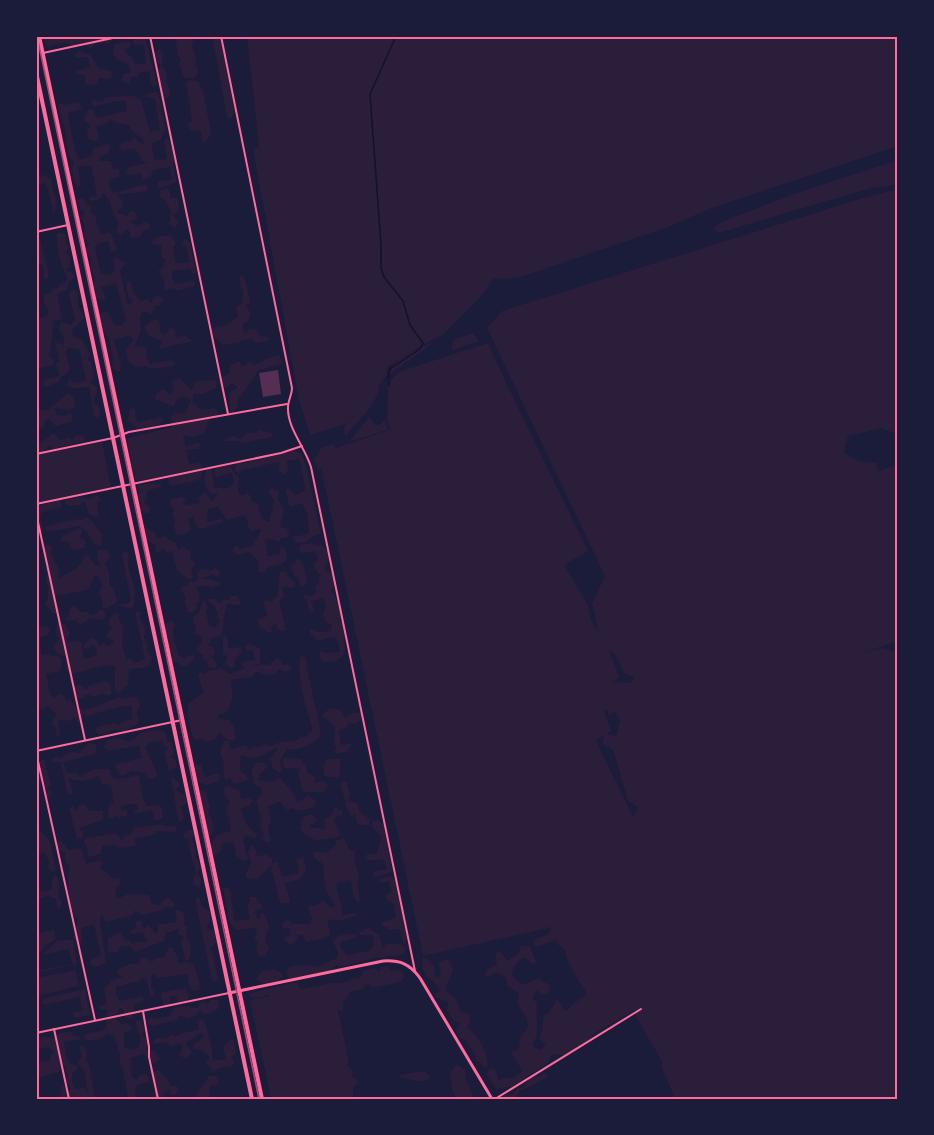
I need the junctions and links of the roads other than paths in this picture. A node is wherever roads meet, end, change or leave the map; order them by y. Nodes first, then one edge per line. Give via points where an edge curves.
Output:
1 (39, 36) edge
2 (122, 36) edge
3 (150, 36) edge
4 (221, 36) edge
5 (43, 53) junction
6 (38, 54) dead end
7 (36, 72) edge
8 (68, 225) junction
9 (36, 232) edge
10 (287, 404) junction
11 (228, 414) junction
12 (123, 435) junction
13 (113, 438) junction
14 (302, 446) junction
15 (36, 454) edge
16 (133, 484) junction
17 (123, 486) junction
18 (36, 504) edge
19 (36, 513) edge
20 (182, 720) junction
21 (172, 722) junction
22 (85, 740) junction
23 (36, 751) edge
24 (415, 971) junction
25 (239, 991) junction
26 (229, 993) junction
27 (641, 1009) dead end
28 (143, 1011) junction
29 (95, 1020) junction
30 (54, 1029) junction
31 (36, 1033) edge
32 (69, 1099) edge
33 (158, 1099) edge
34 (252, 1099) edge
35 (262, 1099) edge
36 (493, 1099) edge

1 - 5 main road
2 - 5 street
3 - 11 street
4 - 10 street via 292,388
5 - 6 street
5 - 12 main road
7 - 8 main road
8 - 9 street
8 - 13 main road
10 - 11 street
10 - 14 street
11 - 12 street
12 - 13 street
12 - 16 main road
13 - 15 street
13 - 17 main road
14 - 16 street
14 - 24 street via 315,488
16 - 17 street
16 - 20 main road
17 - 18 street
17 - 21 main road
19 - 22 street
20 - 21 street
20 - 25 main road
21 - 22 street
21 - 26 main road
22 - 23 street
23 - 29 street
24 - 25 street via 393,960
24 - 36 street
25 - 26 street
25 - 35 main road
26 - 28 street
26 - 34 main road
27 - 36 street
28 - 29 street
28 - 33 street
29 - 30 street
30 - 31 street
30 - 32 street

